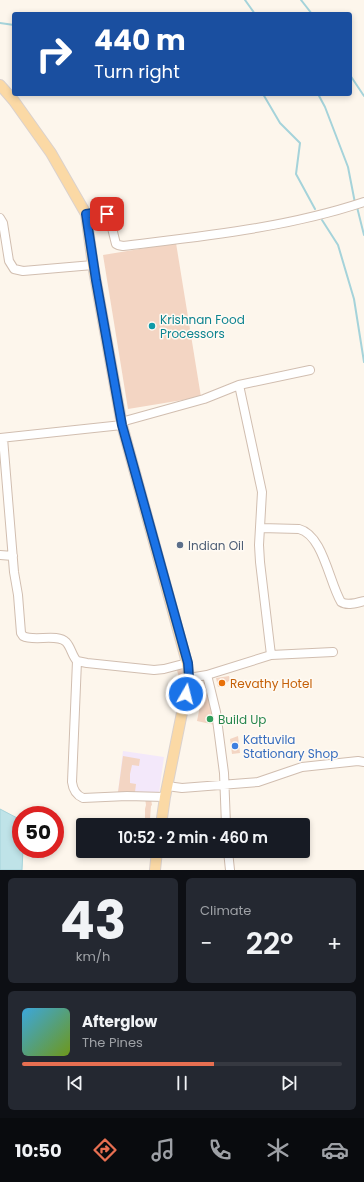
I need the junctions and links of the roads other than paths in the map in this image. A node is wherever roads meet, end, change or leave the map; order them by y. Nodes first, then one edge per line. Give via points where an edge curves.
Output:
1 (0, 84) edge
2 (359, 204) edge
3 (86, 214) junction
4 (0, 218) edge
5 (93, 265) junction
6 (310, 370) dead end
7 (239, 385) junction
8 (121, 423) junction
9 (2, 438) edge
10 (261, 528) junction
11 (0, 555) edge
12 (13, 556) junction
13 (364, 601) edge
14 (333, 652) dead end
15 (271, 655) junction
16 (77, 661) junction
17 (188, 663) junction
18 (207, 675) junction
19 (189, 678) junction
20 (364, 762) edge
21 (167, 786) junction
22 (224, 786) junction
23 (165, 797) junction
24 (162, 818) edge
25 (226, 818) edge
26 (156, 858) edge
27 (229, 858) edge
28 (155, 870) edge
29 (230, 870) edge

1 - 3 main road via 51,153
2 - 3 street via 242,231 122,246 116,244 107,214
3 - 5 main road
4 - 5 street via 3,222 9,261 14,269 18,271
5 - 8 main road
6 - 7 street
7 - 8 street
7 - 10 street via 262,492
8 - 9 street
8 - 17 main road
9 - 12 street
10 - 13 street via 304,530 313,538 320,550 341,602 350,604
10 - 15 street via 260,562
11 - 12 street
12 - 16 street via 21,633 30,638 63,640
14 - 15 street
15 - 18 street
16 - 17 street via 154,670
16 - 23 street via 72,782 77,796 92,799 126,796
17 - 19 main road
18 - 19 street
18 - 22 street via 216,712
19 - 21 main road
20 - 22 street via 302,768 258,782
21 - 22 street
21 - 23 main road
22 - 25 street
23 - 24 main road
26 - 28 main road
27 - 29 street

